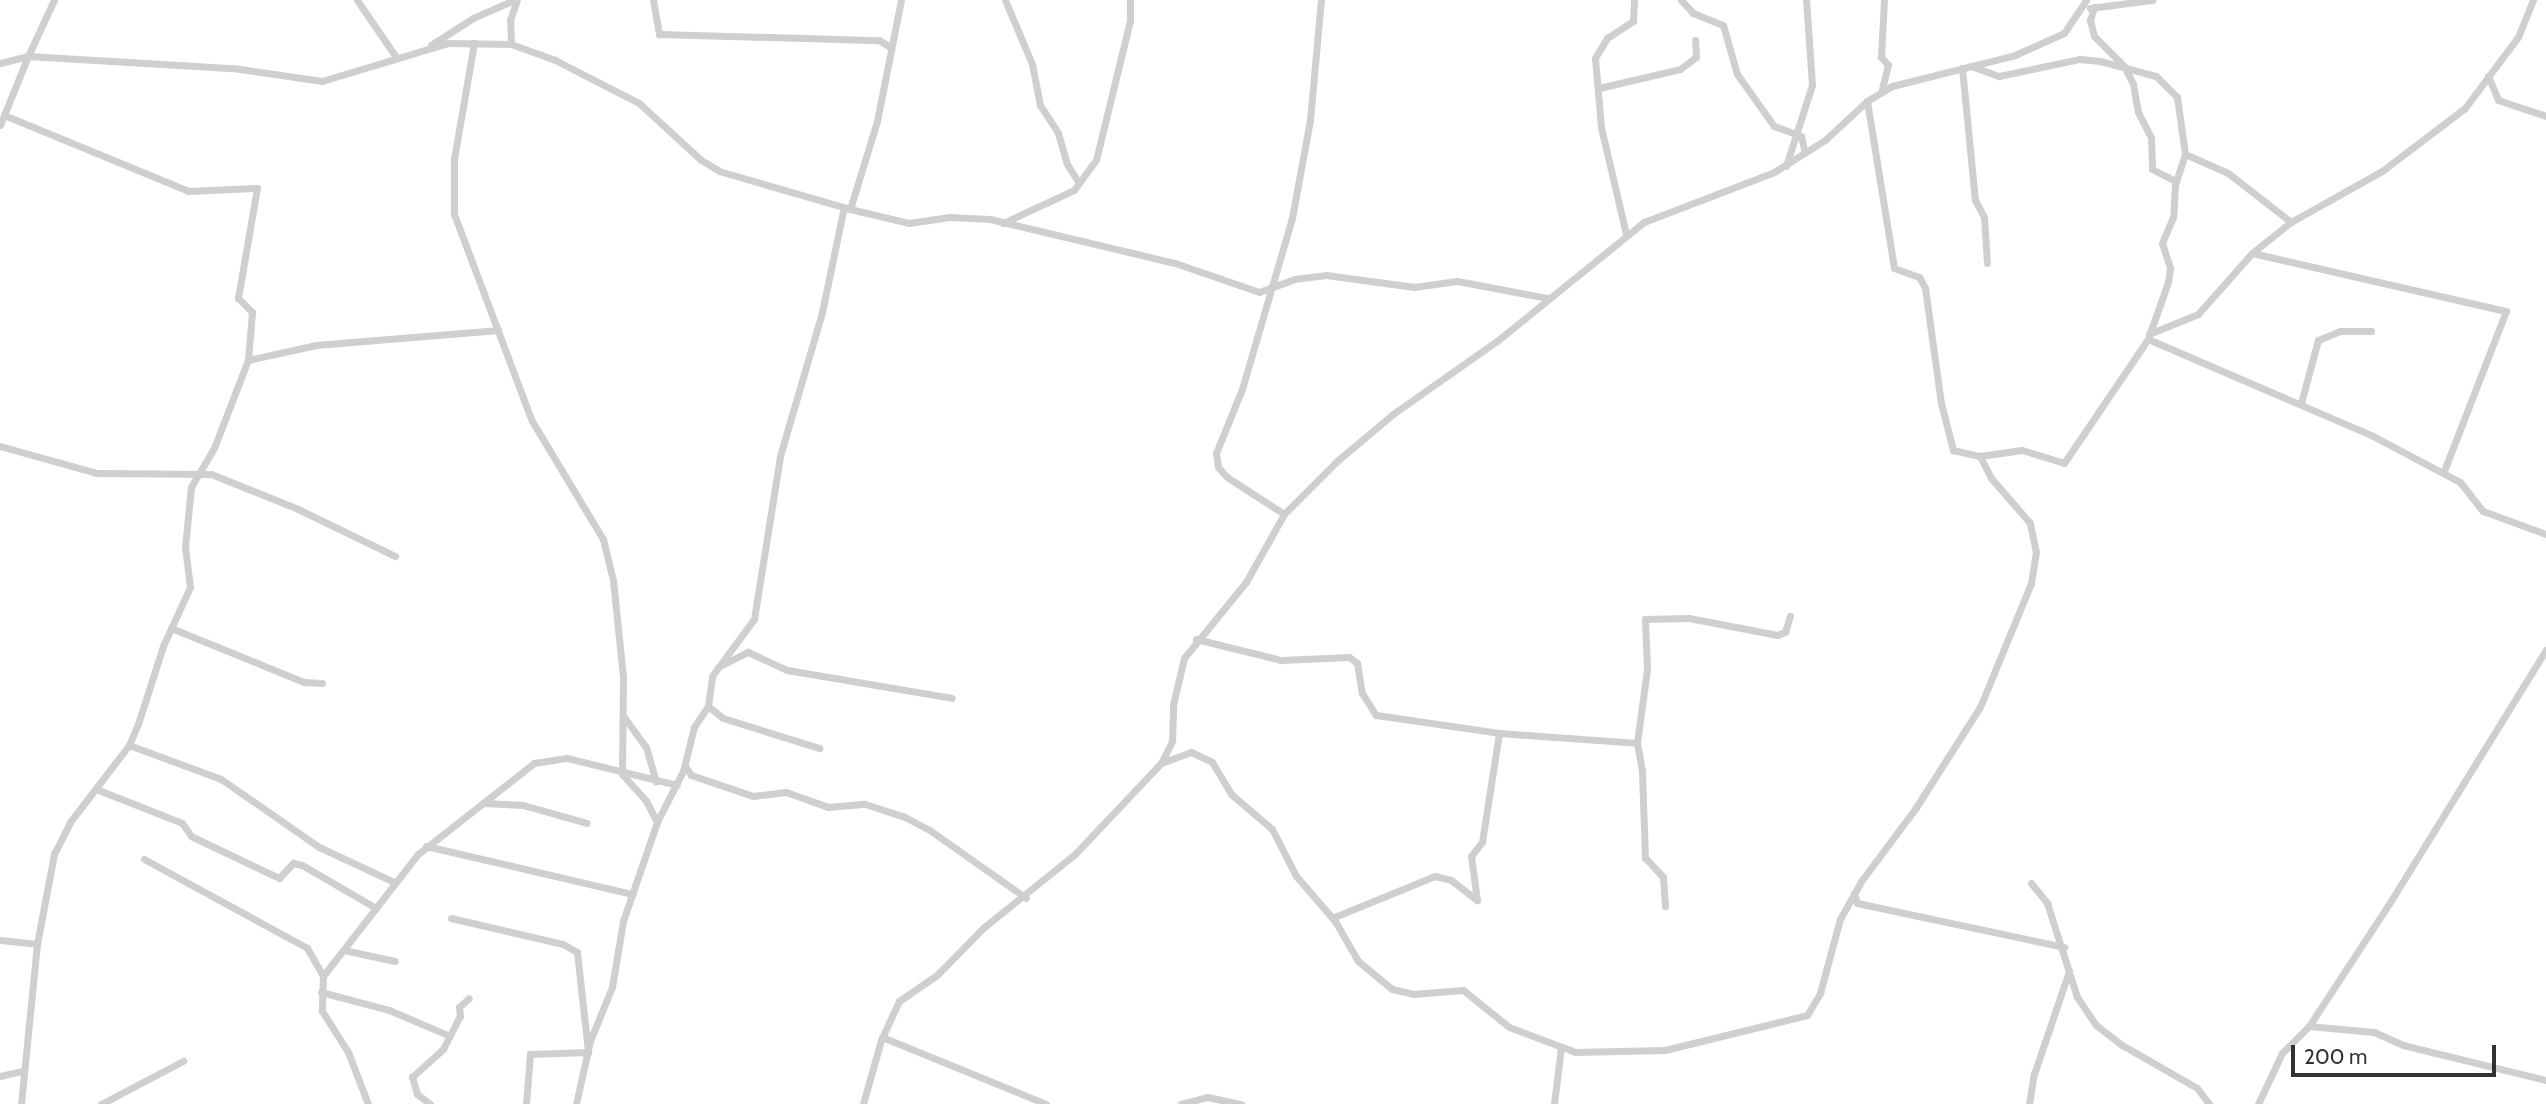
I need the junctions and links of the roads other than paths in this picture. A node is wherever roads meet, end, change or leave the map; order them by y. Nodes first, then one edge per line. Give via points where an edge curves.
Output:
1 (54, 0) edge
2 (357, 0) edge
3 (515, 0) edge
4 (653, 0) edge
5 (901, 0) edge
6 (1005, 0) edge
7 (1130, 0) edge
8 (1321, 0) edge
9 (1634, 0) edge
10 (1681, 0) edge
11 (1806, 0) edge
12 (1884, 0) edge
13 (2086, 0) edge
14 (2152, 0) edge
15 (2533, 0) edge
16 (2094, 7) junction
17 (2080, 12) junction
18 (1695, 40) dead end
19 (474, 43) junction
20 (511, 44) junction
21 (428, 47) junction
22 (892, 48) junction
23 (28, 56) junction
24 (396, 57) junction
25 (0, 62) edge
26 (2124, 66) junction
27 (1966, 67) junction
28 (2488, 76) junction
29 (1599, 88) junction
30 (1881, 93) junction
31 (1867, 101) junction
32 (4, 115) junction
33 (2546, 116) edge
34 (0, 125) edge
35 (1794, 131) junction
36 (1805, 153) junction
37 (2185, 154) junction
38 (1786, 166) junction
39 (2176, 181) junction
40 (1079, 183) junction
41 (847, 208) junction
42 (2291, 222) junction
43 (1002, 223) junction
44 (1626, 234) junction
45 (2252, 254) junction
46 (1987, 263) dead end
47 (1271, 291) junction
48 (1548, 298) junction
49 (498, 330) junction
50 (2371, 331) dead end
51 (2149, 337) junction
52 (248, 360) junction
53 (2301, 403) junction
54 (0, 446) edge
55 (1980, 456) junction
56 (2444, 471) junction
57 (201, 472) junction
58 (1284, 514) junction
59 (2546, 534) edge
60 (395, 556) dead end
61 (1790, 616) dead end
62 (171, 628) junction
63 (1196, 639) junction
64 (2546, 650) edge
65 (717, 668) junction
66 (322, 683) dead end
67 (952, 698) dead end
68 (708, 706) junction
69 (624, 717) junction
70 (1499, 733) junction
71 (1637, 743) junction
72 (129, 744) junction
73 (819, 748) dead end
74 (1161, 763) junction
75 (685, 766) junction
76 (622, 774) junction
77 (656, 782) junction
78 (677, 785) junction
79 (96, 789) junction
80 (483, 803) junction
81 (657, 822) junction
82 (587, 823) dead end
83 (426, 846) junction
84 (145, 859) dead end
85 (394, 882) junction
86 (2031, 883) dead end
87 (1854, 893) junction
88 (632, 894) junction
89 (1026, 898) junction
90 (1665, 906) dead end
91 (376, 908) junction
92 (451, 918) dead end
93 (1332, 918) junction
94 (0, 940) edge
95 (37, 944) junction
96 (2064, 947) junction
97 (344, 950) junction
98 (395, 961) dead end
99 (2070, 970) junction
100 (323, 976) junction
101 (321, 992) junction
102 (469, 998) dead end
103 (2309, 1026) junction
104 (450, 1036) junction
105 (882, 1037) junction
106 (1561, 1048) junction
107 (588, 1052) junction
108 (183, 1061) dead end
109 (22, 1071) junction
110 (0, 1076) edge
111 (2546, 1080) edge
112 (20, 1104) edge
113 (101, 1104) edge
114 (368, 1104) edge
115 (430, 1104) edge
116 (526, 1104) edge
117 (576, 1104) edge
118 (863, 1104) edge
119 (1046, 1104) edge
120 (1181, 1104) edge
121 (1241, 1104) edge
122 (1554, 1104) edge
123 (2029, 1104) edge
124 (2209, 1104) edge
125 (2258, 1104) edge

1 - 23 street
2 - 24 street
3 - 20 street
3 - 21 street via 473,18
4 - 22 street via 659,34 879,40
5 - 22 street
6 - 40 street via 1032,64 1040,105
7 - 40 street via 1130,21 1102,147
8 - 47 street via 1310,120 1292,218
9 - 29 street via 1633,21 1607,38 1595,58
10 - 35 street via 1693,13 1723,25 1737,74 1774,125
11 - 35 street via 1812,85
12 - 30 street via 1881,57 1888,65
13 - 17 street
14 - 16 street
15 - 28 street via 2518,37
16 - 17 street
16 - 26 street via 2090,20 2094,36
17 - 27 street via 2064,33
18 - 29 street via 1696,57 1680,69
19 - 20 street
19 - 21 street
19 - 49 street via 463,92 453,201
20 - 41 street via 555,60 639,103 719,171
21 - 24 street
22 - 41 street via 877,121
23 - 24 street via 233,68 321,81
23 - 25 street
23 - 32 street
26 - 27 street via 2080,60 1999,76
26 - 37 street via 2156,76 2177,97
26 - 39 street via 2151,138 2152,169
27 - 30 street via 1922,75
27 - 46 street via 1975,200 1984,217
28 - 33 street via 2498,100
28 - 42 street via 2465,108 2382,171
29 - 44 street via 1601,127
30 - 31 street
31 - 36 street
31 - 55 street via 1894,268 1919,277 1926,288 1950,446
32 - 34 street
32 - 52 street via 188,191 257,188 239,298 252,312
35 - 36 street via 1801,136
35 - 38 street
36 - 38 street
37 - 39 street
37 - 42 street via 2228,173
38 - 44 street via 1668,212
39 - 51 street via 2173,217 2162,243 2170,273
40 - 43 street via 1039,209
41 - 43 street via 909,223 950,217
41 - 65 street via 780,456 754,619
42 - 45 street
43 - 47 street via 1175,263 1259,292
44 - 48 street
45 - 51 street via 2199,314
45 - 56 street via 2506,311
47 - 48 street via 1294,279 1326,275 1414,287 1457,281
47 - 58 street via 1217,460 1218,467 1243,490
48 - 58 street via 1497,341 1392,414 1336,461
49 - 52 street via 316,345
49 - 69 street via 544,447 603,540 613,580
50 - 53 street via 2340,331 2318,340
51 - 53 street
51 - 55 street via 2066,461 2022,450
52 - 57 street
53 - 56 street
54 - 57 street via 102,474
55 - 87 street via 1992,478 2030,523 2035,552 2031,583 1980,706
56 - 59 street via 2460,482 2483,511
57 - 60 street via 298,509
57 - 62 street via 191,487 185,547 190,587
58 - 63 street via 1246,582
61 - 71 street via 1784,632 1777,635 1689,618 1645,619 1647,668
62 - 66 street via 304,682
62 - 72 street
63 - 70 street via 1281,660 1349,657 1357,663 1362,693 1376,716
63 - 74 street via 1184,658 1172,705 1172,741
64 - 103 street
65 - 67 street via 748,652 787,670
65 - 68 street via 709,685
68 - 73 street via 723,718
68 - 75 street via 694,727
69 - 76 street
69 - 77 street via 646,747
70 - 71 street
70 - 93 street via 1482,842 1471,856 1476,900 1451,880 1436,876
71 - 90 street via 1644,858 1664,877
72 - 79 street
72 - 85 street via 221,779 319,847
74 - 89 street via 1108,823
74 - 93 street via 1191,752 1212,762 1231,794 1272,829 1296,876
75 - 78 street
75 - 89 street via 691,775 753,796 786,792 828,807 865,804 902,817 931,831
76 - 77 street
76 - 80 street via 581,761 548,759 534,763
76 - 81 street
77 - 78 street
78 - 81 street
79 - 91 street via 182,823 191,836 279,878 293,863 302,864
79 - 95 street via 70,822 54,854
80 - 82 street via 523,805
80 - 83 street
81 - 88 street
83 - 85 street
83 - 88 street
84 - 100 street via 288,934 307,948
85 - 91 street
86 - 96 street via 2041,890
87 - 96 street via 1857,902
87 - 106 street via 1840,919 1820,993 1807,1015 1665,1050 1575,1052
88 - 107 street via 619,934 612,987
89 - 105 street via 983,928 937,975 899,1002
91 - 97 street
92 - 107 street via 572,947
93 - 106 street via 1358,961 1385,985 1413,994 1463,990 1509,1027
94 - 95 street
95 - 109 street
96 - 99 street
97 - 98 street
97 - 100 street
99 - 123 street via 2034,1074
99 - 124 street via 2077,997 2096,1025 2197,1088
100 - 101 street
101 - 104 street via 389,1010
101 - 114 street via 322,1011 348,1052
102 - 104 street via 459,1007
103 - 111 street via 2374,1032 2403,1045
103 - 125 street via 2282,1053
104 - 115 street via 443,1049 412,1077 417,1094
105 - 118 street
105 - 119 street
106 - 122 street
107 - 116 street via 530,1054
107 - 117 street
108 - 113 street
109 - 110 street
109 - 112 street
120 - 121 street via 1207,1097

